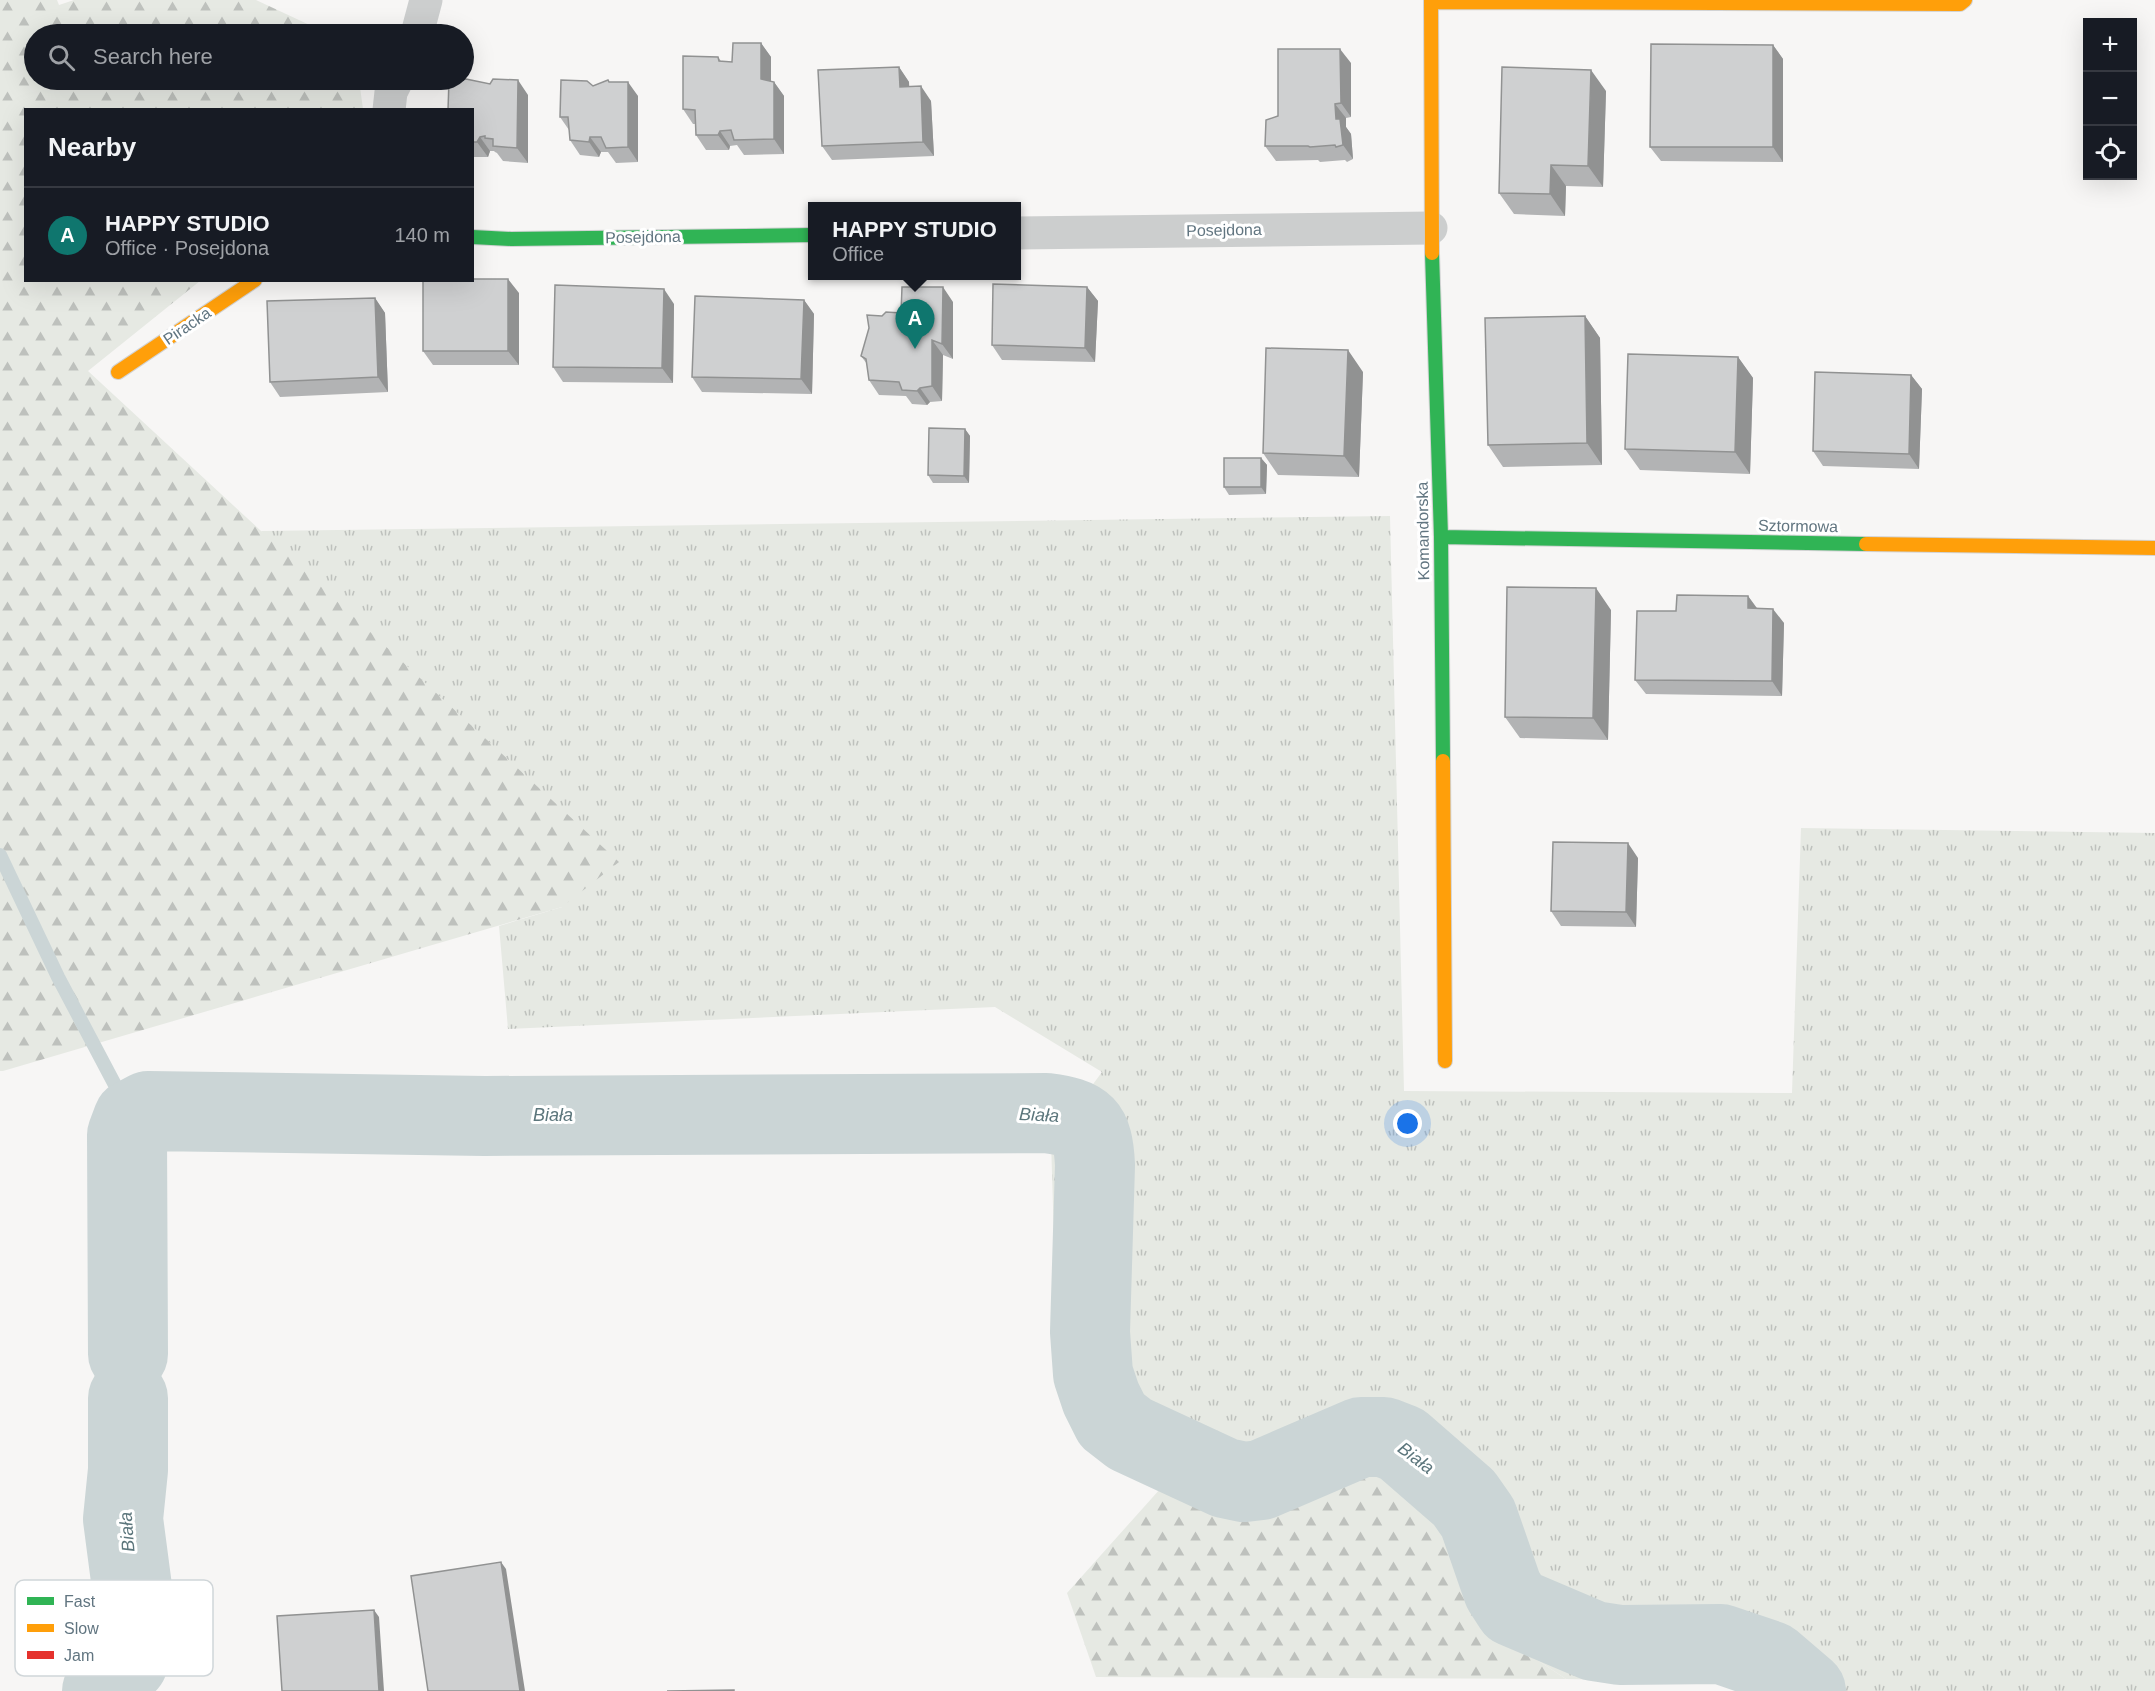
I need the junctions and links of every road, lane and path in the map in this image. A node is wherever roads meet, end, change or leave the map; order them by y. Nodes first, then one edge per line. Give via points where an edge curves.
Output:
1 (426, 0) edge
2 (1965, 0) edge
3 (1431, 1) edge
4 (420, 24) edge
5 (392, 90) edge
6 (389, 108) edge
7 (1431, 228) junction
8 (1021, 233) edge
9 (808, 235) edge
10 (474, 237) edge
11 (252, 282) edge
12 (118, 372) dead end
13 (1440, 537) junction
14 (2155, 548) edge
15 (1445, 1061) dead end

1 - 4 street
2 - 3 street via 1960,4
3 - 7 street, Komandorska
5 - 6 street
7 - 8 street, Posejdona
7 - 13 street, Komandorska
9 - 10 street, Posejdona
11 - 12 street, Piracka
13 - 14 street, Sztormowa
13 - 15 street, Komandorska

